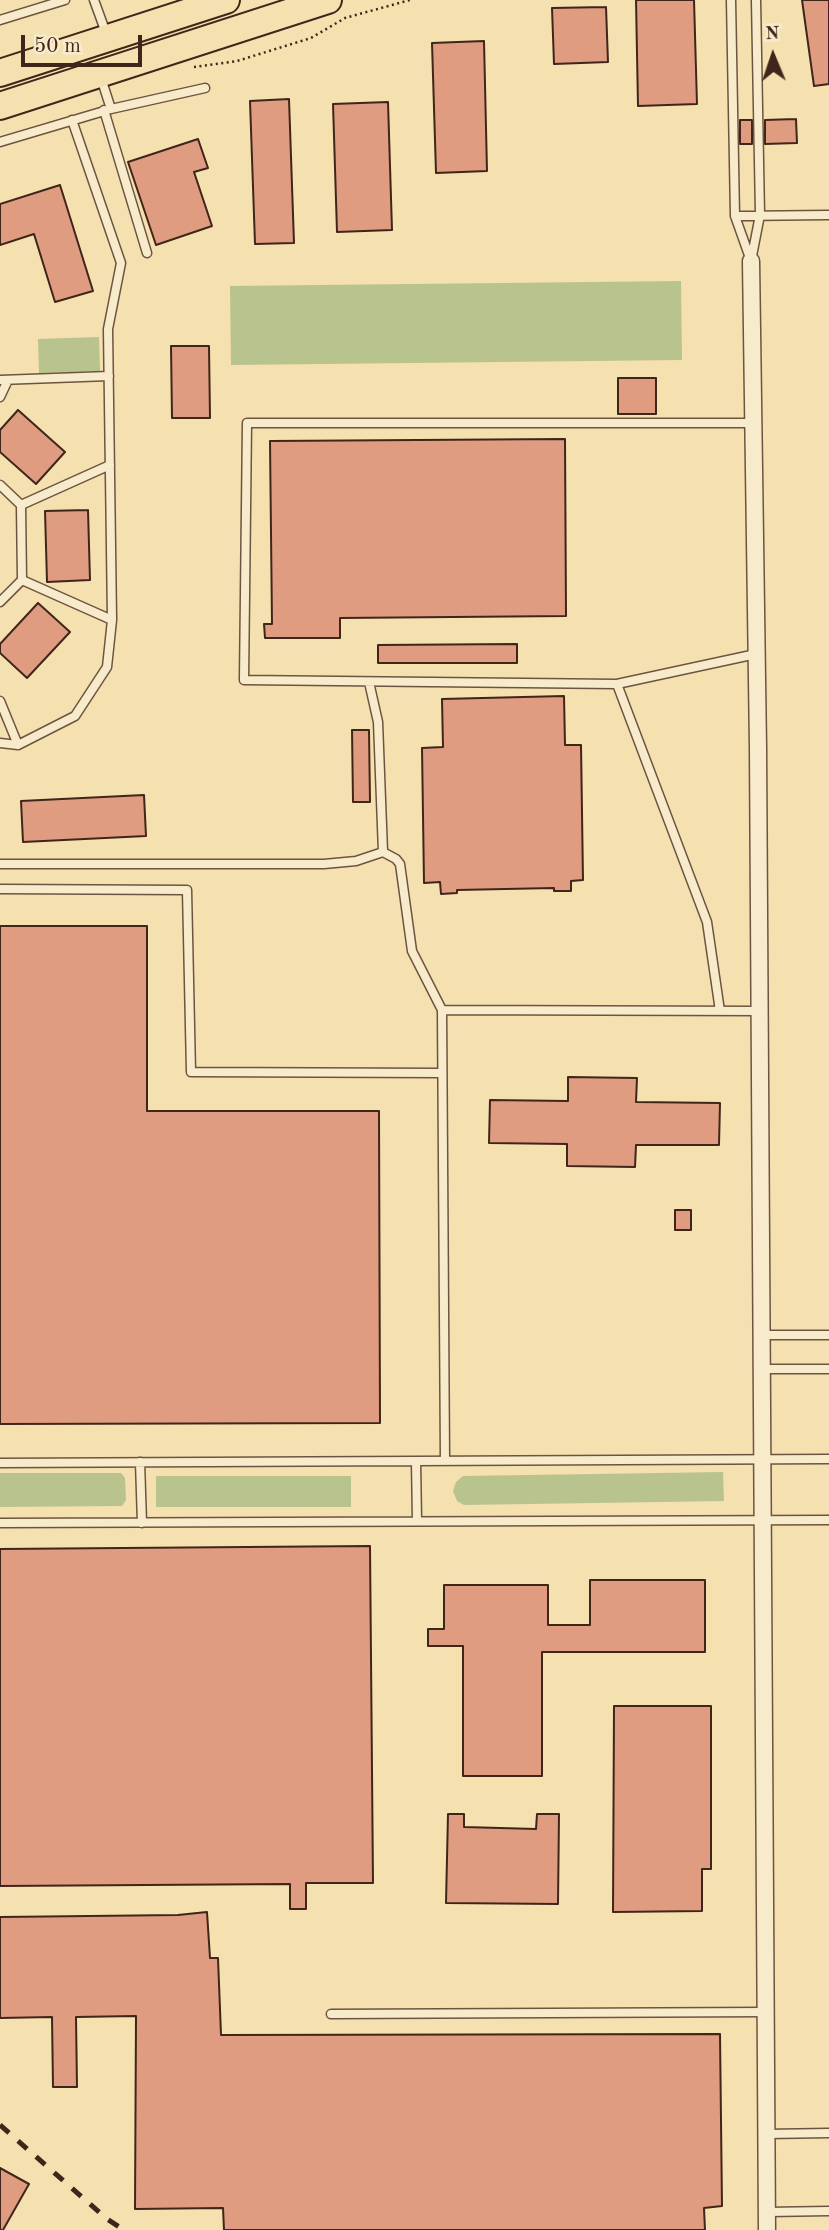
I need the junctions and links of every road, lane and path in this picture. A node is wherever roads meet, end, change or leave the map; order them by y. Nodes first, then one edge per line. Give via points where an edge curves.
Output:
1 (65, 0) edge
2 (94, 0) edge
3 (226, 0) edge
4 (328, 0) edge
5 (410, 0) edge
6 (731, 0) edge
7 (756, 0) edge
8 (0, 20) edge
9 (108, 38) junction
10 (190, 68) dead end
11 (0, 73) edge
12 (100, 74) junction
13 (205, 88) dead end
14 (0, 106) edge
15 (107, 110) junction
16 (72, 120) junction
17 (0, 142) edge
18 (735, 215) junction
19 (760, 215) junction
20 (829, 215) edge
21 (147, 253) dead end
22 (751, 261) junction
23 (109, 376) junction
24 (4, 380) edge
25 (0, 397) edge
26 (753, 423) junction
27 (110, 465) junction
28 (0, 485) edge
29 (21, 505) junction
30 (22, 580) junction
31 (0, 602) edge
32 (112, 620) junction
33 (756, 654) junction
34 (369, 682) junction
35 (617, 684) junction
36 (0, 701) edge
37 (0, 743) edge
38 (18, 745) junction
39 (383, 852) junction
40 (0, 864) edge
41 (0, 890) edge
42 (442, 1010) junction
43 (720, 1011) junction
44 (760, 1011) junction
45 (442, 1073) junction
46 (762, 1335) junction
47 (829, 1335) edge
48 (829, 1369) edge
49 (762, 1370) junction
50 (829, 1459) edge
51 (763, 1460) junction
52 (416, 1461) junction
53 (445, 1461) junction
54 (140, 1462) junction
55 (0, 1463) edge
56 (763, 1520) junction
57 (829, 1520) edge
58 (417, 1521) junction
59 (0, 1523) edge
60 (142, 1523) junction
61 (767, 2012) junction
62 (331, 2014) dead end
63 (829, 2133) edge
64 (766, 2134) junction
65 (768, 2211) junction
66 (829, 2211) edge
67 (767, 2230) edge

1 - 8 lane
2 - 9 lane
3 - 9 main road
4 - 12 main road
5 - 10 path via 345,18 310,38 237,61
6 - 18 lane
7 - 19 lane
9 - 11 main road
12 - 14 main road
12 - 15 lane
13 - 15 lane
15 - 16 lane
15 - 21 lane
16 - 17 lane
16 - 23 lane via 121,263 108,329
18 - 19 lane
18 - 22 lane
19 - 20 lane
19 - 22 lane
22 - 26 street
23 - 24 lane
23 - 27 lane
24 - 25 lane
26 - 33 street
26 - 34 lane via 247,423 244,681
27 - 29 lane
27 - 32 lane
28 - 29 lane
29 - 30 lane
30 - 31 lane
30 - 32 lane
32 - 38 lane via 107,667 75,716
33 - 35 lane
33 - 44 street
34 - 35 lane
34 - 39 lane via 378,722
35 - 43 lane via 707,922
36 - 38 lane
37 - 38 lane
39 - 40 lane via 324,864
39 - 42 lane via 400,864 412,951
41 - 45 lane via 187,890 191,1072
42 - 43 lane
42 - 45 lane
43 - 44 lane
44 - 46 street
45 - 53 lane
46 - 47 lane
46 - 49 street
48 - 49 lane
49 - 51 street
50 - 51 lane
51 - 53 lane
51 - 56 street
52 - 53 lane
52 - 54 lane
52 - 58 lane
54 - 55 lane
54 - 60 lane
56 - 57 lane
56 - 58 lane
56 - 61 street
58 - 60 lane
59 - 60 lane
61 - 62 lane
61 - 64 street
63 - 64 lane
64 - 65 street
65 - 66 lane
65 - 67 street

